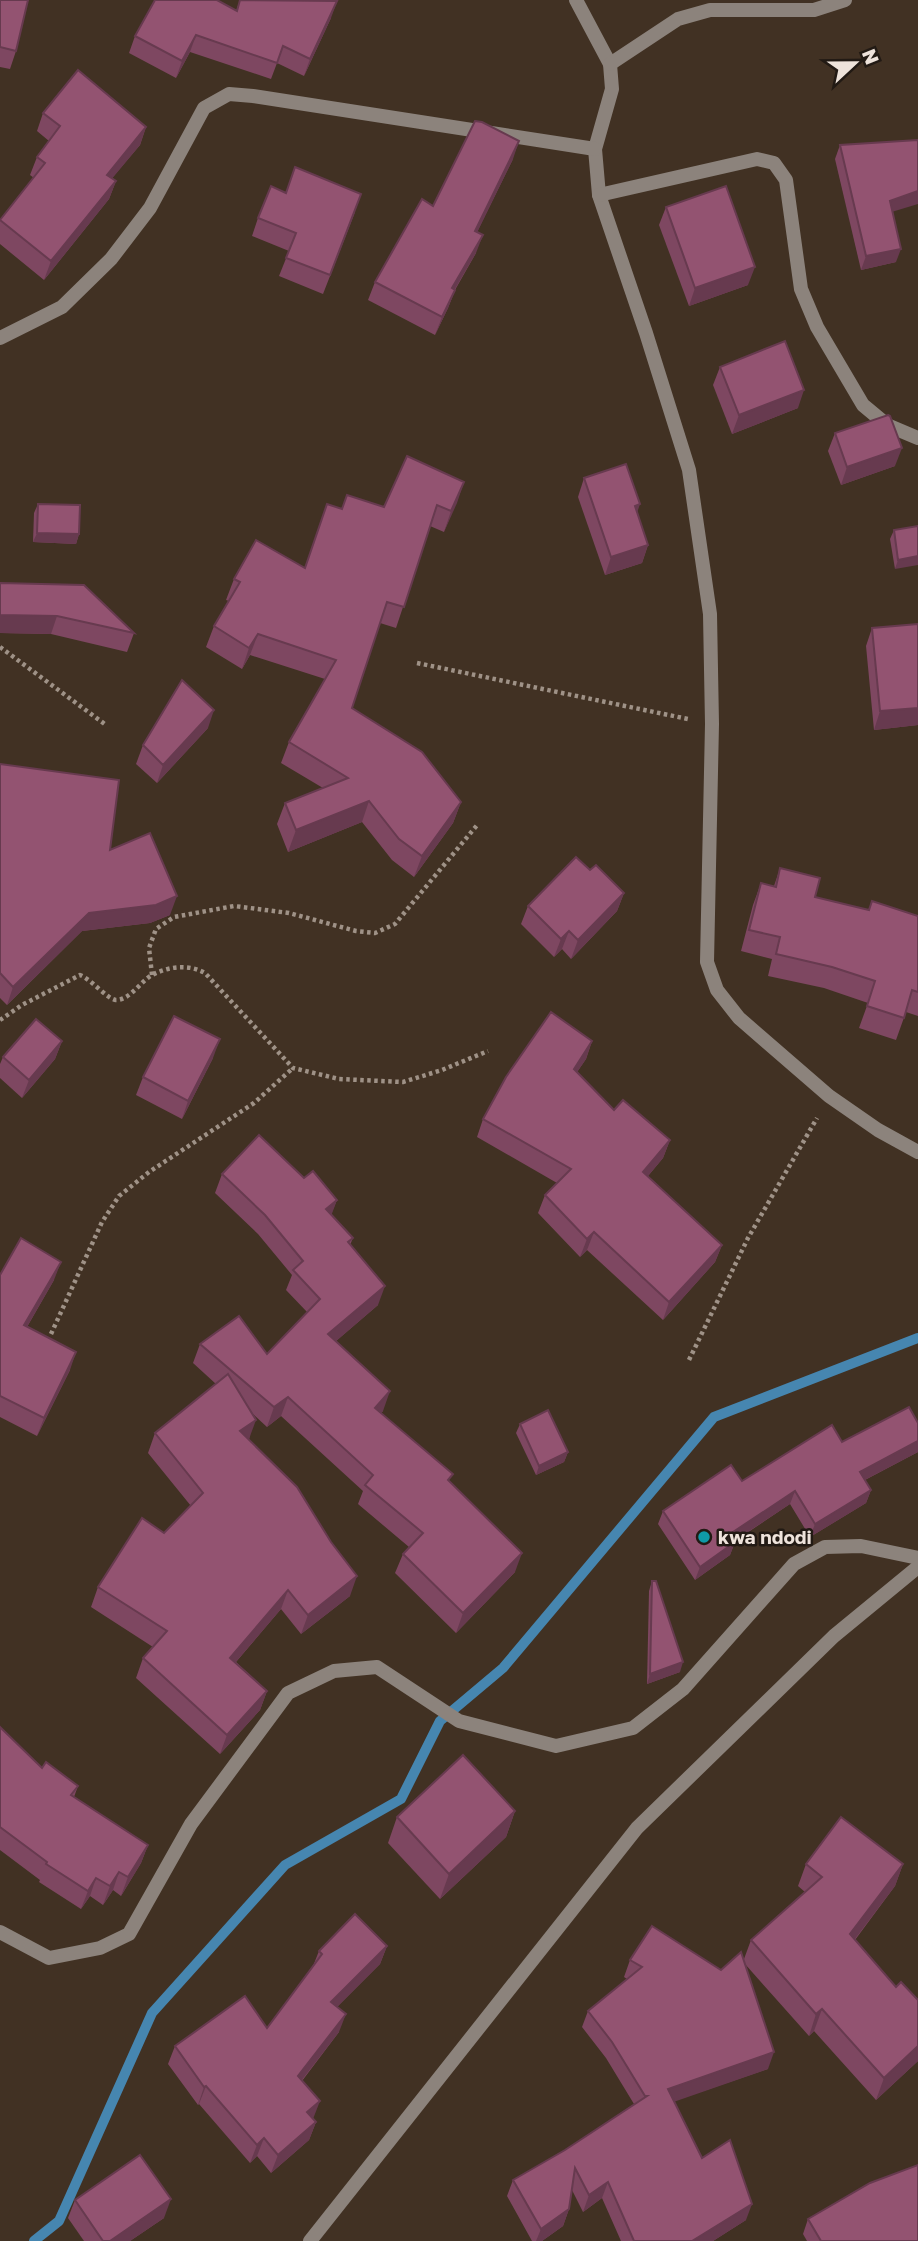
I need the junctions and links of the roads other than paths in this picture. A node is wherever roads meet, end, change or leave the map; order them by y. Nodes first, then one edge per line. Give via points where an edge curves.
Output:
1 (576, 0) edge
2 (845, 0) edge
3 (610, 64) junction
4 (595, 149) junction
5 (599, 195) junction
6 (0, 338) edge
7 (918, 438) edge
8 (918, 1152) edge
9 (918, 1558) edge
10 (918, 1567) edge
11 (0, 1932) edge
12 (310, 2241) edge

1 - 3 street
2 - 3 street via 814,10 710,10 678,19
3 - 4 street via 612,89
4 - 5 street
4 - 6 street via 229,94 204,107 150,208 111,259 62,307
5 - 7 street via 757,159 774,163 786,180 801,289 817,327 863,405 887,425
5 - 8 street via 689,470 709,614 712,724 707,962 717,990 739,1018 829,1096
9 - 11 street via 861,1546 825,1547 794,1564 683,1689 633,1728 556,1746 459,1721 377,1667 334,1671 288,1693 191,1824 129,1934 100,1948 49,1958
10 - 12 street via 834,1636 637,1828

